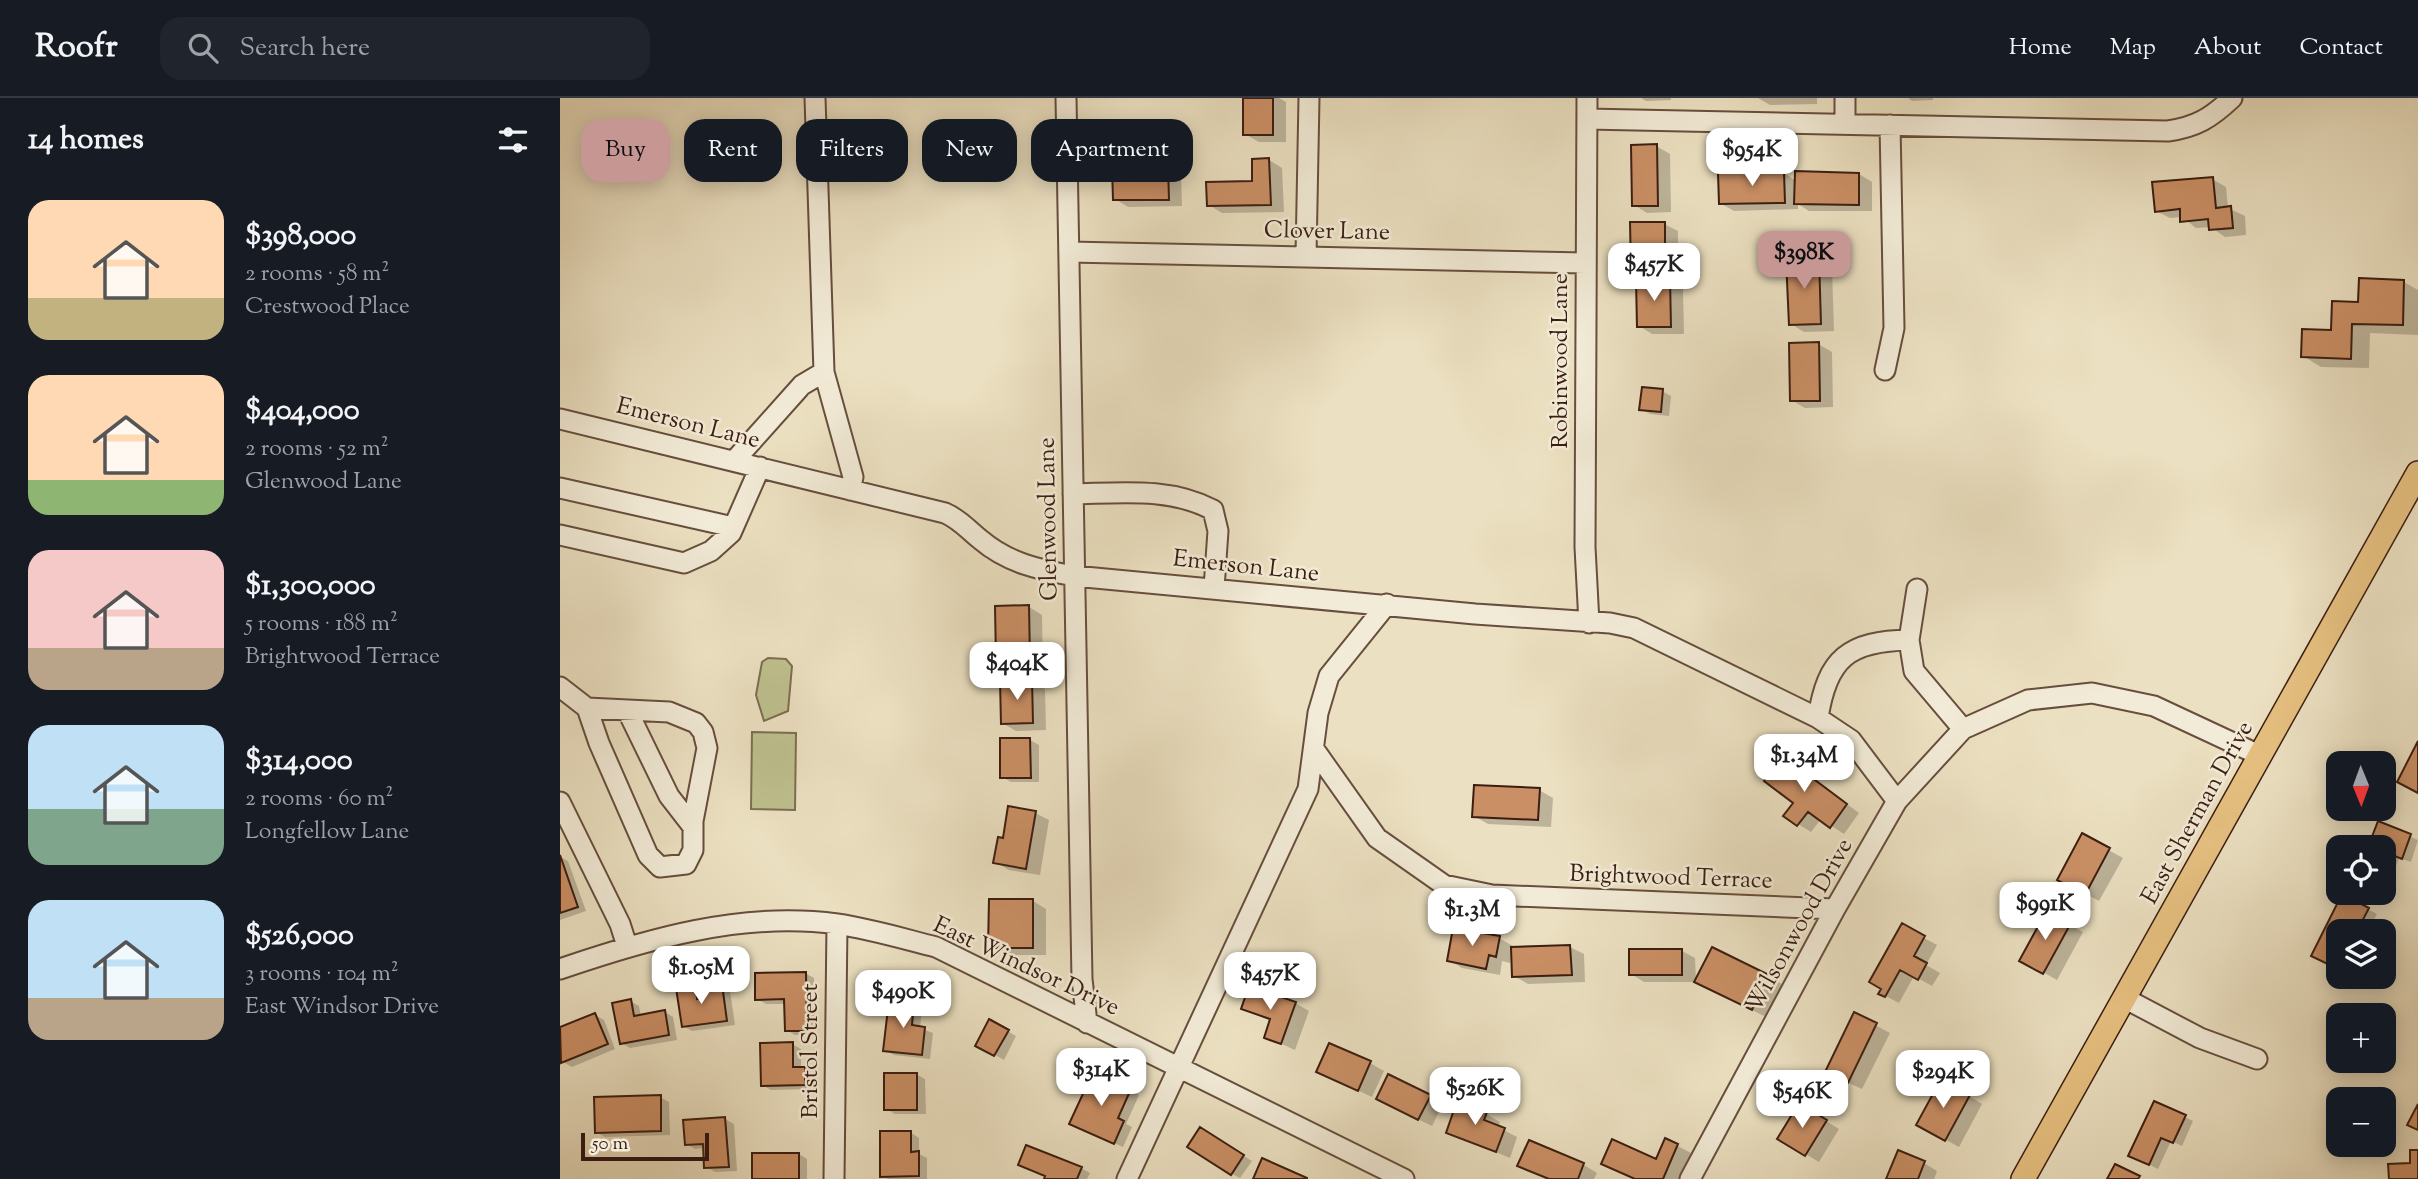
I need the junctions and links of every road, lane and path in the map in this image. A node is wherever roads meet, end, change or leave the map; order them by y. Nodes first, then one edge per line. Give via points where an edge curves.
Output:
1 (816, 98) edge
2 (1066, 98) edge
3 (1309, 98) edge
4 (1587, 98) edge
5 (1845, 98) edge
6 (2232, 98) edge
7 (1587, 119) junction
8 (1845, 123) junction
9 (1890, 125) junction
10 (1069, 252) junction
11 (1306, 256) junction
12 (1585, 263) junction
13 (1885, 370) dead end
14 (824, 372) junction
15 (560, 409) edge
16 (560, 419) edge
17 (734, 461) junction
18 (760, 467) junction
19 (2418, 472) edge
20 (560, 488) edge
21 (850, 490) junction
22 (1073, 494) junction
23 (733, 527) junction
24 (560, 535) edge
25 (1074, 576) junction
26 (1214, 588) junction
27 (1917, 589) dead end
28 (1387, 604) junction
29 (1589, 623) junction
30 (1909, 640) junction
31 (560, 687) edge
32 (587, 708) junction
33 (628, 712) junction
34 (1818, 718) junction
35 (1962, 729) junction
36 (1314, 749) junction
37 (2259, 755) junction
38 (1898, 801) junction
39 (560, 802) edge
40 (693, 827) junction
41 (1835, 909) junction
42 (836, 924) junction
43 (627, 946) junction
44 (560, 969) edge
45 (2124, 998) junction
46 (1087, 1023) junction
47 (2257, 1059) dead end
48 (1180, 1068) junction
49 (834, 1179) edge
50 (1127, 1179) edge
51 (1404, 1179) edge
52 (1690, 1179) edge
53 (2023, 1179) edge

1 - 14 street
2 - 10 street, Glenwood Lane
3 - 11 street
4 - 7 street, Robinwood Lane
5 - 8 street
6 - 9 street via 2210,119 2168,131
7 - 8 street
7 - 12 street, Robinwood Lane
8 - 9 street
9 - 13 street via 1894,328
10 - 11 street, Clover Lane
10 - 22 street, Glenwood Lane
11 - 12 street, Clover Lane
12 - 29 street, Robinwood Lane
14 - 17 street via 802,385
14 - 21 street via 853,477
15 - 16 street
16 - 17 street, Emerson Lane
17 - 18 street, Emerson Lane
18 - 21 street, Emerson Lane
18 - 23 street
19 - 37 main road, East Sherman Drive
20 - 23 street
21 - 25 street, Emerson Lane via 945,513 1003,555 1032,568
22 - 25 street, Glenwood Lane
22 - 26 street via 1164,494 1190,498 1213,510 1218,531
23 - 24 street via 711,551 684,563
25 - 26 street, Emerson Lane
25 - 46 street, Glenwood Lane via 1082,979
26 - 28 street, Emerson Lane
27 - 30 street
28 - 29 street, Emerson Lane
28 - 36 street via 1329,676
29 - 34 street, Emerson Lane via 1610,623 1656,636
30 - 34 street via 1883,641 1847,653 1822,689
30 - 35 street via 1914,671
31 - 32 street
32 - 33 street
32 - 40 street via 648,855 660,867 686,864 693,850
33 - 40 street via 668,796
33 - 40 street via 669,712 696,723 703,732 707,748
34 - 38 street, Emerson Lane via 1852,740
35 - 37 street, Wilsonwood Drive via 2028,700 2092,693 2154,706
35 - 38 street, Wilsonwood Drive
36 - 41 street, Brightwood Terrace via 1377,838 1444,885 1492,895
36 - 48 street via 1308,789
37 - 45 main road, East Sherman Drive
38 - 41 street, Wilsonwood Drive
39 - 43 street
41 - 52 street, Wilsonwood Drive
42 - 43 street, East Windsor Drive via 742,922
42 - 46 street, East Windsor Drive via 936,947
42 - 49 street, Bristol Street
43 - 44 street, East Windsor Drive
45 - 47 street via 2200,1038
45 - 53 main road, East Sherman Drive
46 - 48 street, East Windsor Drive
48 - 50 street
48 - 51 street, East Windsor Drive

